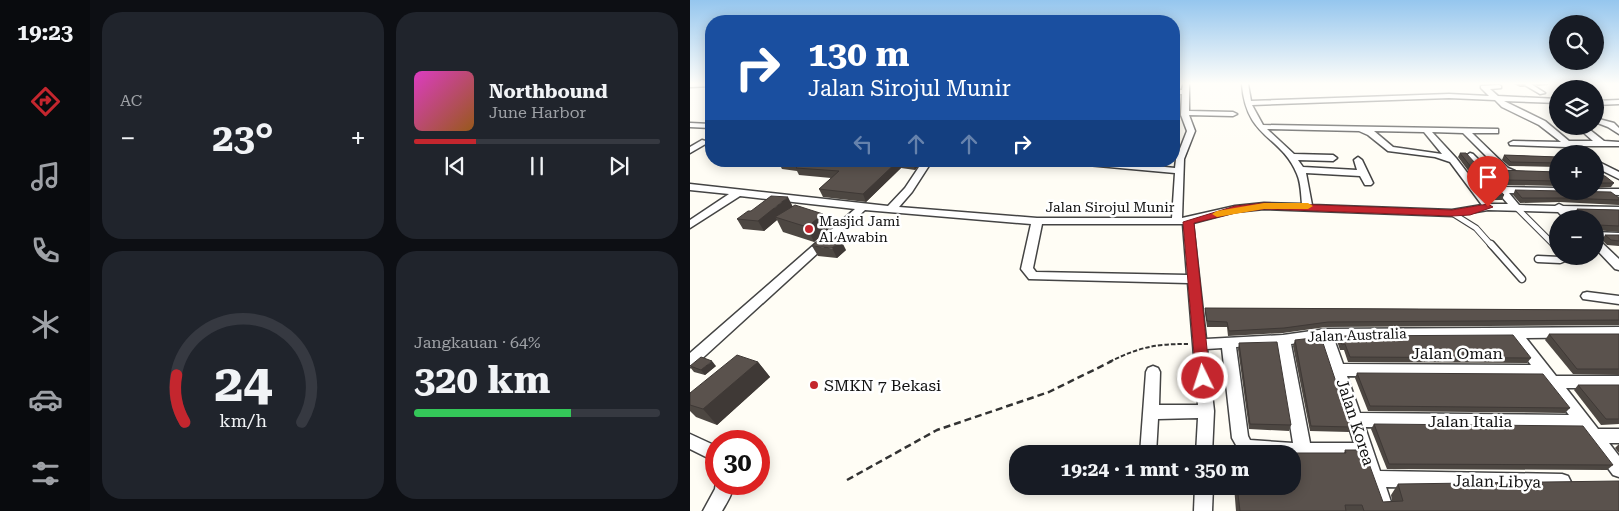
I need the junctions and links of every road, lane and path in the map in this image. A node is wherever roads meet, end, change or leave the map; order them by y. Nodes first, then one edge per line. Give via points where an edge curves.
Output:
1 (1185, 108) edge
2 (1250, 108) edge
3 (1513, 108) edge
4 (1180, 114) edge
5 (1185, 114) junction
6 (1233, 114) dead end
7 (1542, 123) junction
8 (1549, 123) edge
9 (1607, 125) edge
10 (690, 126) edge
11 (705, 126) edge
12 (1260, 127) junction
13 (1358, 128) junction
14 (1426, 130) junction
15 (1495, 131) dead end
16 (1619, 132) edge
17 (1467, 133) dead end
18 (1591, 135) edge
19 (1619, 136) edge
20 (705, 142) dead end
21 (1513, 143) dead end
22 (1570, 144) junction
23 (1602, 144) junction
24 (1619, 144) edge
25 (690, 150) edge
26 (1470, 156) edge
27 (1291, 157) junction
28 (1333, 158) dead end
29 (1180, 159) edge
30 (1358, 160) dead end
31 (1453, 160) junction
32 (924, 167) edge
33 (1138, 167) edge
34 (1179, 167) edge
35 (1604, 168) edge
36 (1300, 170) junction
37 (1483, 170) junction
38 (1179, 171) junction
39 (1506, 171) junction
40 (1523, 171) edge
41 (1363, 173) junction
42 (1604, 176) edge
43 (1619, 176) edge
44 (1368, 183) dead end
45 (690, 187) edge
46 (1619, 187) edge
47 (1501, 190) junction
48 (1549, 191) edge
49 (739, 192) junction
50 (1604, 192) edge
51 (1619, 192) edge
52 (1308, 206) junction
53 (863, 207) junction
54 (1488, 207) junction
55 (1516, 207) junction
56 (1559, 207) junction
57 (892, 208) junction
58 (1562, 210) edge
59 (1619, 210) edge
60 (1452, 213) junction
61 (1037, 220) junction
62 (1183, 222) junction
63 (690, 225) edge
64 (1604, 235) edge
65 (1619, 236) edge
66 (1549, 242) edge
67 (1604, 251) edge
68 (1538, 259) dead end
69 (1549, 260) edge
70 (1618, 264) edge
71 (1193, 279) junction
72 (1522, 279) dead end
73 (1587, 296) dead end
74 (1619, 300) edge
75 (1514, 332) junction
76 (1619, 332) edge
77 (1326, 334) junction
78 (1282, 340) junction
79 (1228, 342) junction
80 (1200, 344) junction
81 (690, 361) edge
82 (1339, 370) junction
83 (1153, 372) dead end
84 (1550, 376) junction
85 (1619, 382) edge
86 (1206, 411) junction
87 (1151, 412) junction
88 (1356, 420) junction
89 (1584, 422) junction
90 (1595, 436) junction
91 (1619, 436) edge
92 (690, 441) edge
93 (1149, 445) edge
94 (1204, 445) edge
95 (705, 448) edge
96 (1366, 450) junction
97 (1303, 451) junction
98 (1616, 478) edge
99 (1375, 479) junction
100 (847, 480) dead end
101 (1580, 483) edge
102 (722, 495) edge
103 (1204, 495) edge
104 (712, 511) edge
105 (1203, 511) edge
106 (1385, 511) edge

1 - 5 street
2 - 12 street
3 - 7 street
4 - 5 street
5 - 6 street
5 - 29 street via 1191,131
7 - 8 street
7 - 22 street
9 - 16 street
9 - 19 street
10 - 11 street
12 - 13 street
12 - 27 street
13 - 14 street
13 - 31 street via 1391,149
14 - 15 street
14 - 31 street
17 - 39 street
18 - 23 street
20 - 25 street
21 - 22 street
22 - 23 street
23 - 24 street
26 - 37 street
27 - 28 street
27 - 36 street
30 - 41 street
31 - 54 street
32 - 57 street
33 - 38 street
34 - 38 street
35 - 43 street
36 - 41 street
36 - 52 street
37 - 39 street
37 - 47 street
38 - 62 street
39 - 40 street
41 - 44 street
42 - 46 street
45 - 49 street, Jalan Sirojul Munir
47 - 48 street
47 - 55 street
49 - 53 street, Jalan Sirojul Munir
49 - 63 street
50 - 51 street
52 - 60 street, Jalan Sirojul Munir
52 - 62 street, Jalan Sirojul Munir via 1264,206
53 - 57 street, Jalan Sirojul Munir
53 - 81 street
54 - 55 street, Jalan Sirojul Munir
54 - 60 street, Jalan Sirojul Munir
55 - 56 street, Jalan Sirojul Munir
55 - 66 lane
56 - 58 street
56 - 59 street, Jalan Sirojul Munir
57 - 61 street, Jalan Sirojul Munir
60 - 72 lane via 1476,228
61 - 62 street, Jalan Sirojul Munir
61 - 71 street via 1027,269 1033,276
62 - 71 street
64 - 65 street
67 - 70 street
68 - 69 lane
71 - 80 street
73 - 74 street
75 - 76 street, Jalan Australia
75 - 77 street, Jalan Australia
75 - 84 street
77 - 78 street, Jalan Australia
77 - 82 street, Jalan Korea
78 - 79 street, Jalan Australia
78 - 97 street
79 - 80 street, Jalan Australia
79 - 97 street via 1242,443 1254,449
80 - 86 street
80 - 100 path via 1161,344 1136,350 1049,392 937,430
82 - 84 street, Jalan Oman
82 - 88 street, Jalan Korea
83 - 87 street
84 - 85 street, Jalan Oman
84 - 89 street
86 - 87 street
86 - 94 street
87 - 93 street
88 - 89 street, Jalan Italia
88 - 96 street, Jalan Korea
89 - 90 street
90 - 91 street
90 - 98 street
92 - 95 street
96 - 97 street
96 - 99 street, Jalan Korea
99 - 101 street, Jalan Libya
99 - 106 street, Jalan Korea
102 - 104 street
103 - 105 street

